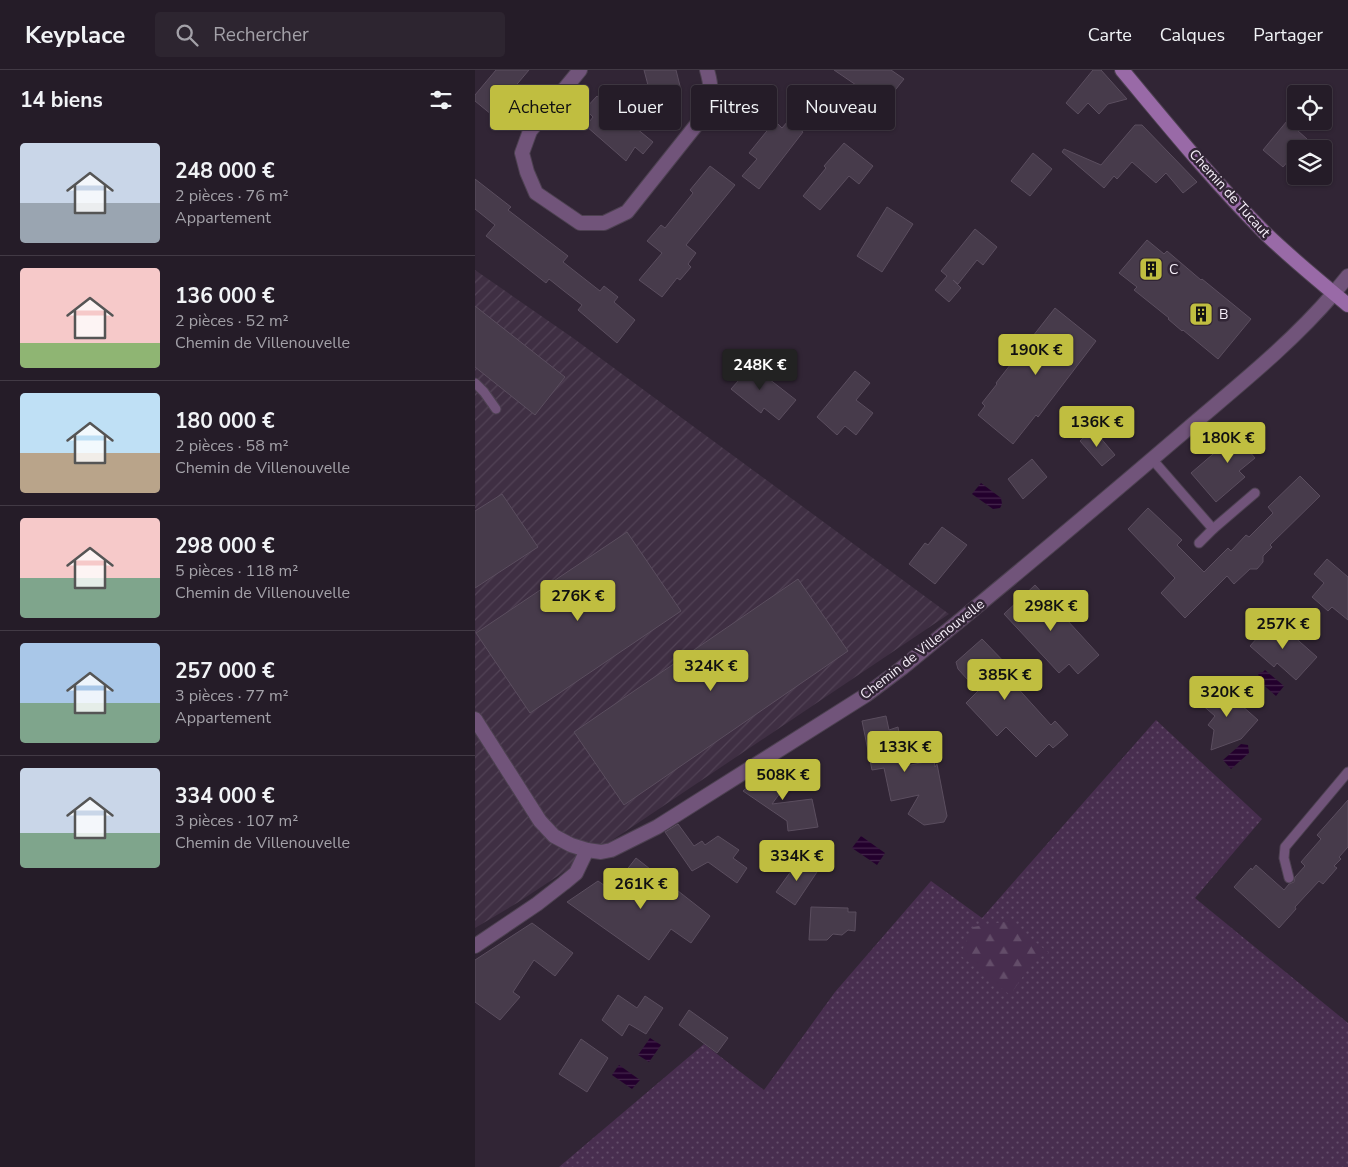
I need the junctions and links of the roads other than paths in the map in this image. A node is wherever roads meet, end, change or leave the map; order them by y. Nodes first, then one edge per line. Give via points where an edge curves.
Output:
1 (580, 70) edge
2 (707, 70) edge
3 (1122, 70) edge
4 (1348, 276) edge
5 (1334, 293) junction
6 (1348, 305) edge
7 (475, 384) edge
8 (496, 409) dead end
9 (1152, 459) junction
10 (1255, 493) dead end
11 (1213, 528) junction
12 (1199, 543) dead end
13 (475, 719) edge
14 (1348, 772) edge
15 (587, 850) junction
16 (1289, 878) dead end
17 (475, 946) edge

1 - 2 street via 529,131 522,153 537,193 580,223 604,223 627,212 705,114 711,101
3 - 5 main road, Chemin de Tucaut via 1240,206 1277,244
4 - 5 street, Chemin de Villenouvelle
5 - 6 main road, Chemin de Tucaut
5 - 9 street, Chemin de Villenouvelle via 1287,343
7 - 8 lane
9 - 11 lane
9 - 15 street, Chemin de Villenouvelle via 1009,581 866,695 657,827 611,850
10 - 11 lane
11 - 12 lane
13 - 15 street via 540,821 554,836
14 - 16 lane via 1285,846
15 - 17 street via 576,873 565,883

